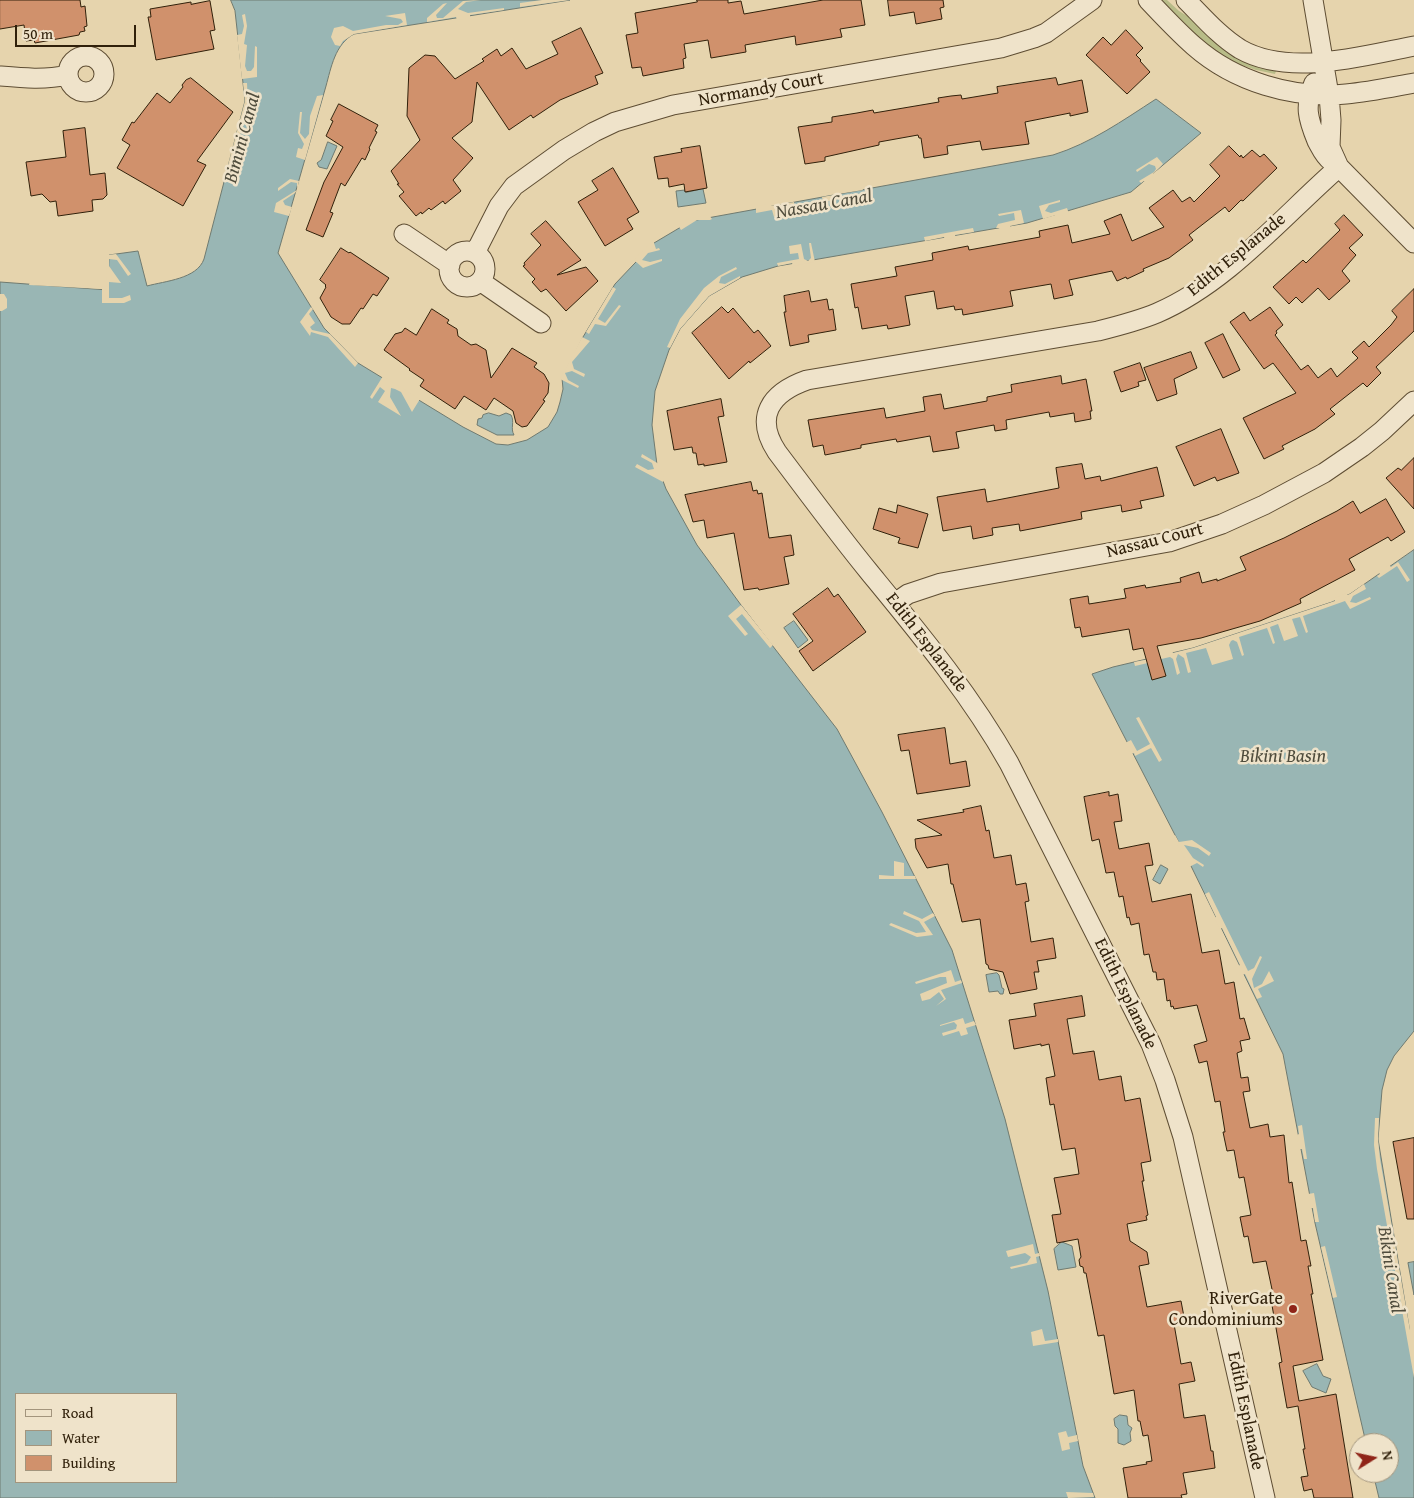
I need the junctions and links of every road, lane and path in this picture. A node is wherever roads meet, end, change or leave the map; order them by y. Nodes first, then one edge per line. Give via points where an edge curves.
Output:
1 (1092, 0) edge
2 (1148, 0) edge
3 (1186, 0) edge
4 (1313, 0) edge
5 (1414, 46) edge
6 (1323, 61) junction
7 (68, 75) junction
8 (0, 76) edge
9 (1414, 83) edge
10 (1309, 94) junction
11 (1329, 95) junction
12 (1339, 167) junction
13 (404, 234) dead end
14 (1414, 244) edge
15 (475, 253) junction
16 (450, 265) junction
17 (480, 282) junction
18 (542, 323) dead end
19 (1414, 401) edge
20 (895, 603) junction
21 (1265, 1498) edge

1 - 15 street, Normandy Court via 1046,33 1001,48 673,105 615,122 564,150 514,186 499,206
2 - 10 street via 1194,47 1226,68 1261,84
3 - 6 street via 1222,36 1260,58 1276,62
4 - 6 street
5 - 6 street
6 - 10 street
6 - 11 street
7 - 7 street via 71,62 76,58 100,52 105,73 96,90 78,90
7 - 8 street via 38,79
9 - 11 street
10 - 11 street
10 - 12 street via 1308,116 1312,129 1327,158
11 - 12 street via 1330,147
12 - 14 street
12 - 20 street, Edith Esplanade via 1223,272 1194,293 1140,320 1098,331 807,380 791,386 775,398 766,418 767,433 773,446
13 - 16 street
15 - 16 street via 469,251 457,255
15 - 17 street via 484,262 485,274
16 - 17 street via 451,277 460,286 472,287
17 - 18 street
19 - 20 street, Nassau Court via 1382,431 1324,473 1222,524 1169,542 941,583 908,594
20 - 21 street, Edith Esplanade via 991,730 1154,1051 1183,1137

